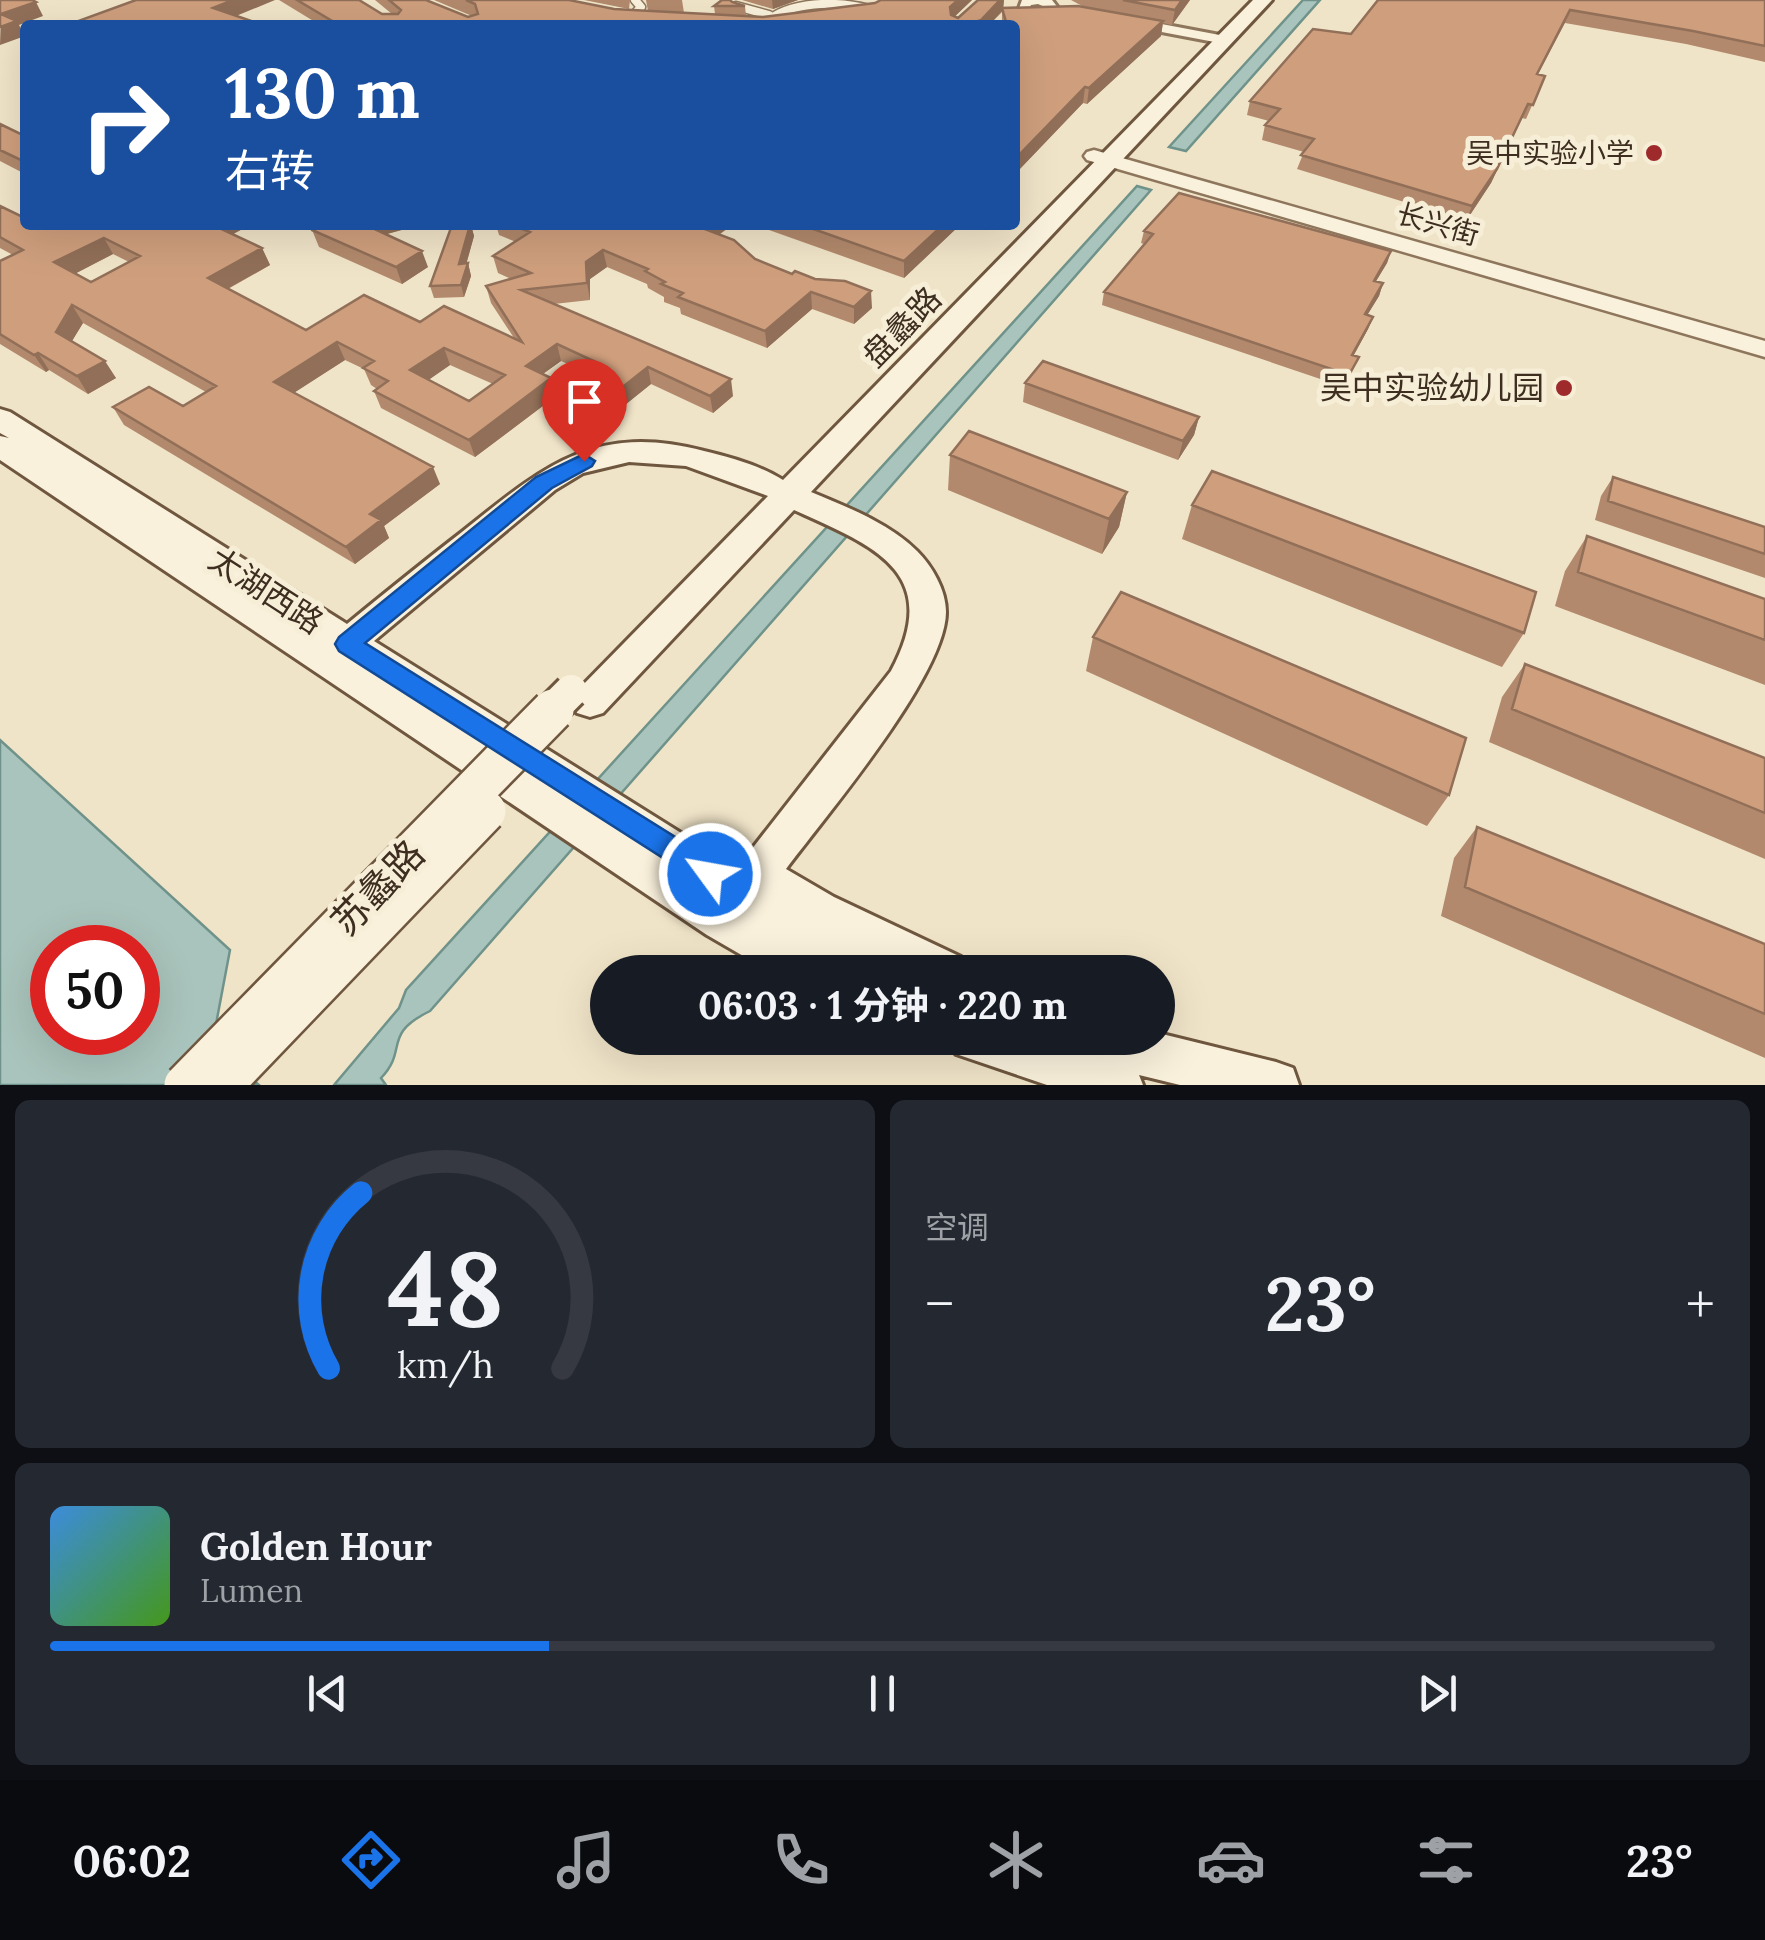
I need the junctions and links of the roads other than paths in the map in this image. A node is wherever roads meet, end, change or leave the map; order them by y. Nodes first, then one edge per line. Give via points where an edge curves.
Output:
1 (834, 0) edge
2 (1247, 0) edge
3 (1264, 0) edge
4 (804, 1) edge
5 (649, 2) dead end
6 (858, 2) edge
7 (1006, 2) dead end
8 (892, 4) edge
9 (1033, 4) edge
10 (736, 6) edge
11 (632, 9) edge
12 (874, 10) junction
13 (1072, 12) edge
14 (652, 18) edge
15 (767, 20) edge
16 (1128, 22) edge
17 (1218, 39) junction
18 (1105, 155) junction
19 (1765, 338) edge
20 (1765, 349) edge
21 (0, 418) edge
22 (0, 446) edge
23 (780, 491) junction
24 (336, 653) junction
25 (580, 696) junction
26 (741, 896) junction
27 (796, 955) edge
28 (856, 955) edge
29 (910, 955) edge
30 (1026, 1055) edge
31 (1152, 1055) edge
32 (185, 1085) edge
33 (222, 1085) edge
34 (1120, 1085) edge
35 (1276, 1085) edge

1 - 4 lane
1 - 6 lane
2 - 17 main road, 盘蠡路
3 - 17 main road, 盘蠡路
4 - 15 lane
5 - 11 lane
6 - 12 lane
7 - 9 street
8 - 12 street
9 - 13 street
10 - 15 lane
11 - 14 street
12 - 15 street
16 - 17 street
17 - 18 main road, 盘蠡路
18 - 19 street, 长兴街
18 - 20 street, 长兴街
18 - 23 main road, 盘蠡路
21 - 24 main road, 太湖西路
22 - 24 main road, 太湖西路
23 - 24 main road via 670,450 584,461 544,482
23 - 25 main road, 盘蠡路
23 - 26 main road via 890,543 915,568 927,602 923,647
24 - 26 main road, 太湖西路 via 604,826
25 - 32 main road, 苏蠡路, bridge
25 - 33 main road, 苏蠡路, bridge
26 - 27 main road, 太湖西路
26 - 28 main road, 太湖西路
26 - 29 main road via 819,911
30 - 34 main road
31 - 35 main road

